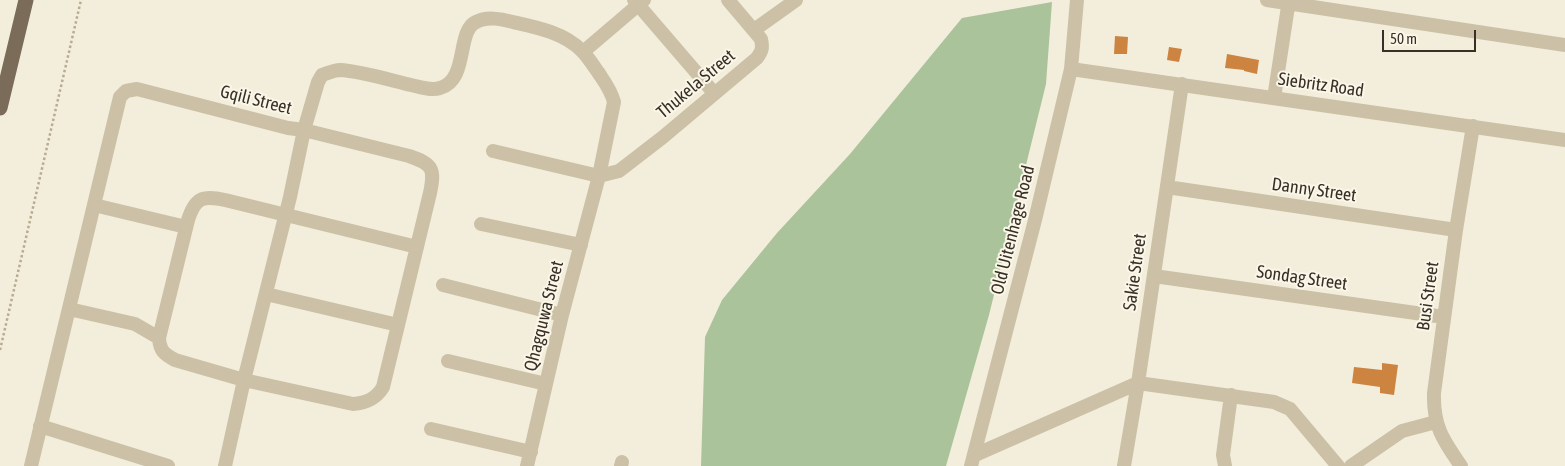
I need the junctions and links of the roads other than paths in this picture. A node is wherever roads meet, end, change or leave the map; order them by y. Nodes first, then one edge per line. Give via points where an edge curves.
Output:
1 (26, 0) edge
2 (728, 0) edge
3 (796, 0) edge
4 (1077, 0) edge
5 (1266, 0) edge
6 (1289, 1) edge
7 (639, 2) edge
8 (754, 30) junction
9 (1565, 45) edge
10 (583, 52) junction
11 (1072, 69) junction
12 (1182, 84) junction
13 (714, 93) junction
14 (1274, 98) junction
15 (0, 108) edge
16 (1473, 126) junction
17 (304, 130) junction
18 (1565, 140) edge
19 (493, 151) dead end
20 (599, 176) junction
21 (1166, 187) junction
22 (94, 205) junction
23 (286, 214) junction
24 (481, 224) dead end
25 (186, 227) junction
26 (1456, 230) junction
27 (581, 246) junction
28 (416, 247) junction
29 (1154, 276) junction
30 (443, 285) dead end
31 (266, 294) junction
32 (68, 309) junction
33 (562, 315) junction
34 (1444, 317) junction
35 (398, 325) junction
36 (159, 338) junction
37 (448, 361) dead end
38 (244, 380) junction
39 (1138, 383) junction
40 (546, 384) junction
41 (1231, 395) junction
42 (1436, 422) junction
43 (40, 426) junction
44 (432, 429) dead end
45 (529, 459) edge
46 (973, 461) edge
47 (31, 466) edge
48 (168, 466) edge
49 (225, 466) edge
50 (1124, 466) edge
51 (1225, 466) edge
52 (1338, 466) edge
53 (1351, 466) edge
54 (1461, 466) edge

1 - 15 main road
2 - 8 street, Thukela Street
3 - 8 street
4 - 11 street, Old Uitenhage Road
5 - 6 street
6 - 9 street
6 - 14 street
7 - 10 street
7 - 13 street
8 - 13 street, Thukela Street via 761,40 762,52
10 - 17 street, Gqili Street via 563,38 531,26 485,18 474,22 468,29 457,74 441,88 431,90 339,70 322,75
10 - 20 street, Gqili Street via 614,102
11 - 12 street, Siebritz Road
11 - 46 street, Old Uitenhage Road
12 - 14 street, Siebritz Road
12 - 21 street, Sakie Street
13 - 20 street, Thukela Street via 629,164 619,171
14 - 16 street, Siebritz Road
16 - 18 street, Siebritz Road
16 - 26 street, Busi Street
17 - 22 street, Gqili Street via 137,89 126,91 120,98
17 - 23 street
17 - 28 street via 409,156 422,160 430,168 434,177
19 - 20 street
20 - 27 street, Qhagquwa Street
21 - 26 street, Danny Street
21 - 29 street, Sakie Street
22 - 25 street
22 - 32 street, Gqili Street
23 - 25 street via 212,197 203,198 192,208
23 - 28 street
23 - 31 street
24 - 27 street
25 - 36 street
26 - 34 street, Busi Street
27 - 33 street, Qhagquwa Street
28 - 35 street
29 - 34 street, Sondag Street
29 - 39 street, Sakie Street
30 - 33 street
31 - 35 street
31 - 38 street
32 - 36 street via 135,324
32 - 43 street, Gqili Street
33 - 40 street, Qhagquwa Street
34 - 42 street, Busi Street via 1434,394
35 - 38 street via 383,387 363,403 353,404
36 - 38 street via 159,347 164,354 175,360
37 - 40 street
38 - 49 street
39 - 41 street
39 - 46 street
39 - 50 street, Sakie Street
40 - 45 street, Qhagquwa Street
41 - 51 street via 1223,455
41 - 52 street via 1274,402 1290,410
42 - 53 street via 1402,431
42 - 54 street, Busi Street
43 - 47 street, Gqili Street
43 - 48 street
44 - 45 street

